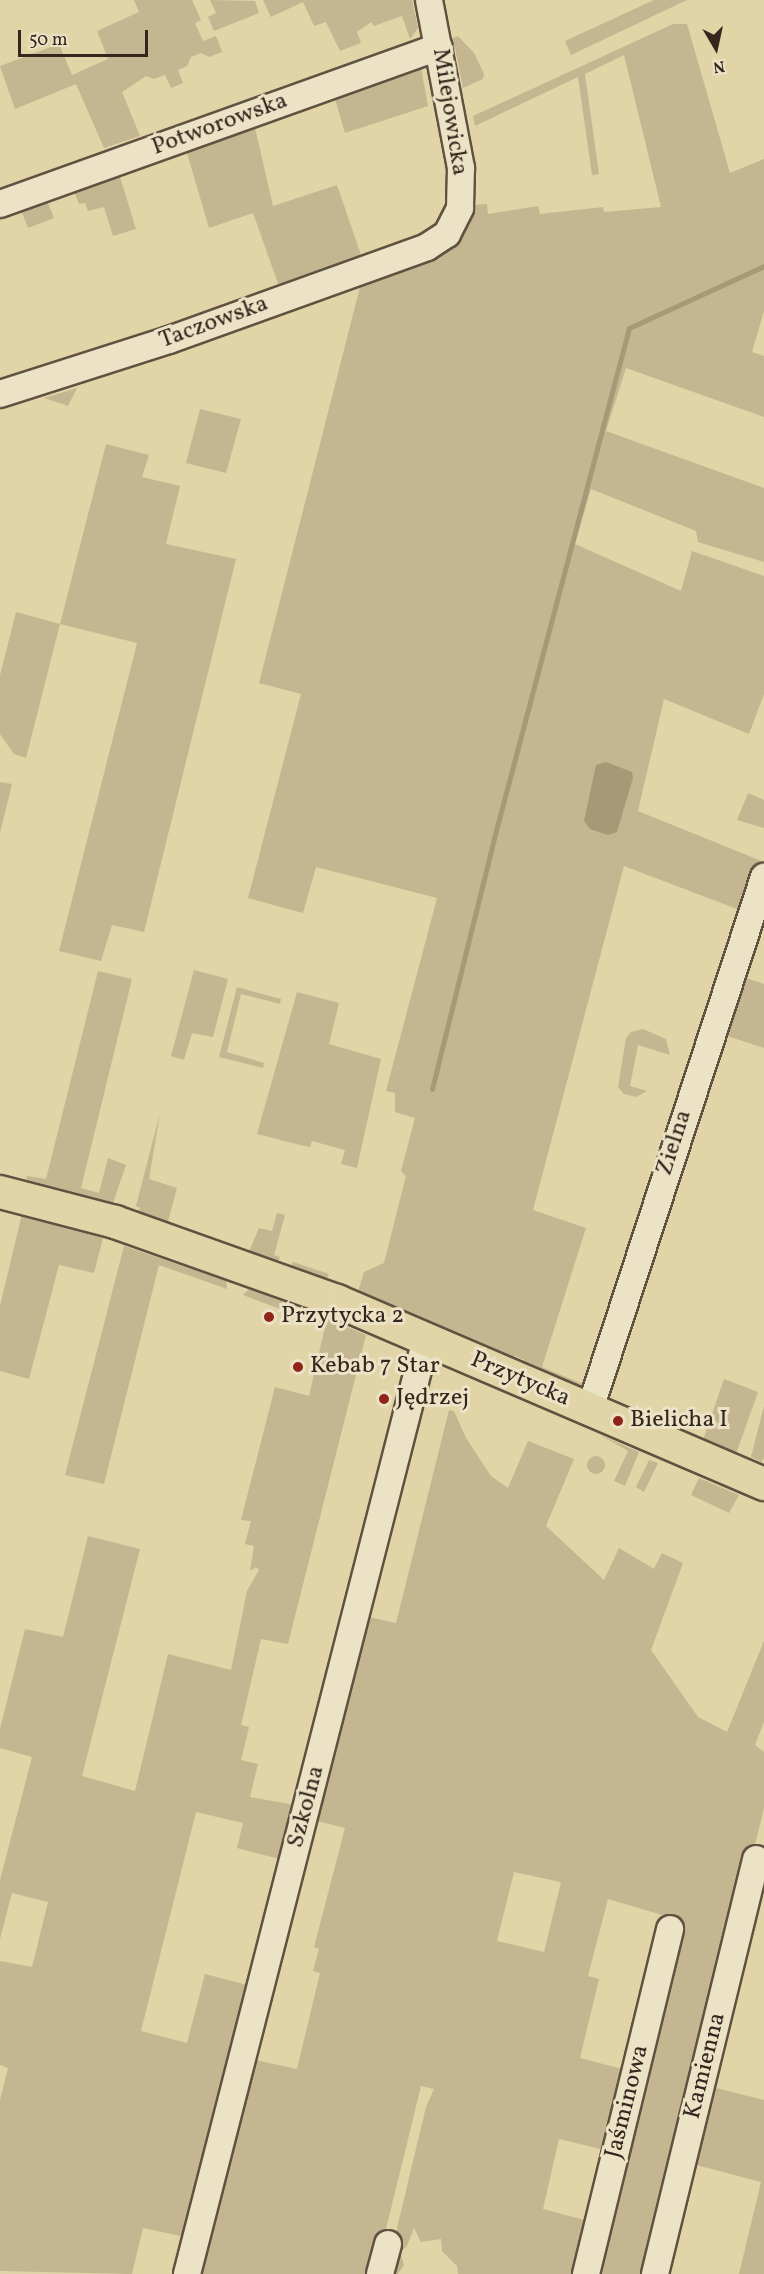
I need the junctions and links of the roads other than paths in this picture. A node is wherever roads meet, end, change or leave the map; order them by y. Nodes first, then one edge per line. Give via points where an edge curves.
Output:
1 (429, 0) edge
2 (439, 48) junction
3 (0, 204) edge
4 (427, 247) joint
5 (0, 394) edge
6 (764, 877) edge
7 (0, 1192) edge
8 (426, 1339) junction
9 (590, 1410) junction
10 (764, 1484) edge
11 (756, 1859) dead end
12 (670, 1929) dead end
13 (388, 2244) dead end
14 (187, 2274) edge
15 (381, 2274) edge
16 (586, 2274) edge
17 (655, 2274) edge

1 - 2 street, Milejowicka
2 - 3 street, Potworowska
2 - 4 street, Milejowicka via 458,140 462,190 455,222 447,234
4 - 5 street, Taczowska via 169,340
6 - 9 street, Zielna
7 - 8 main road, Przytycka via 57,1204 168,1239 337,1301
8 - 9 main road, Przytycka
8 - 14 street, Szkolna
9 - 10 main road, Przytycka
11 - 17 street, Kamienna
12 - 16 street, Jaśminowa
13 - 15 street

